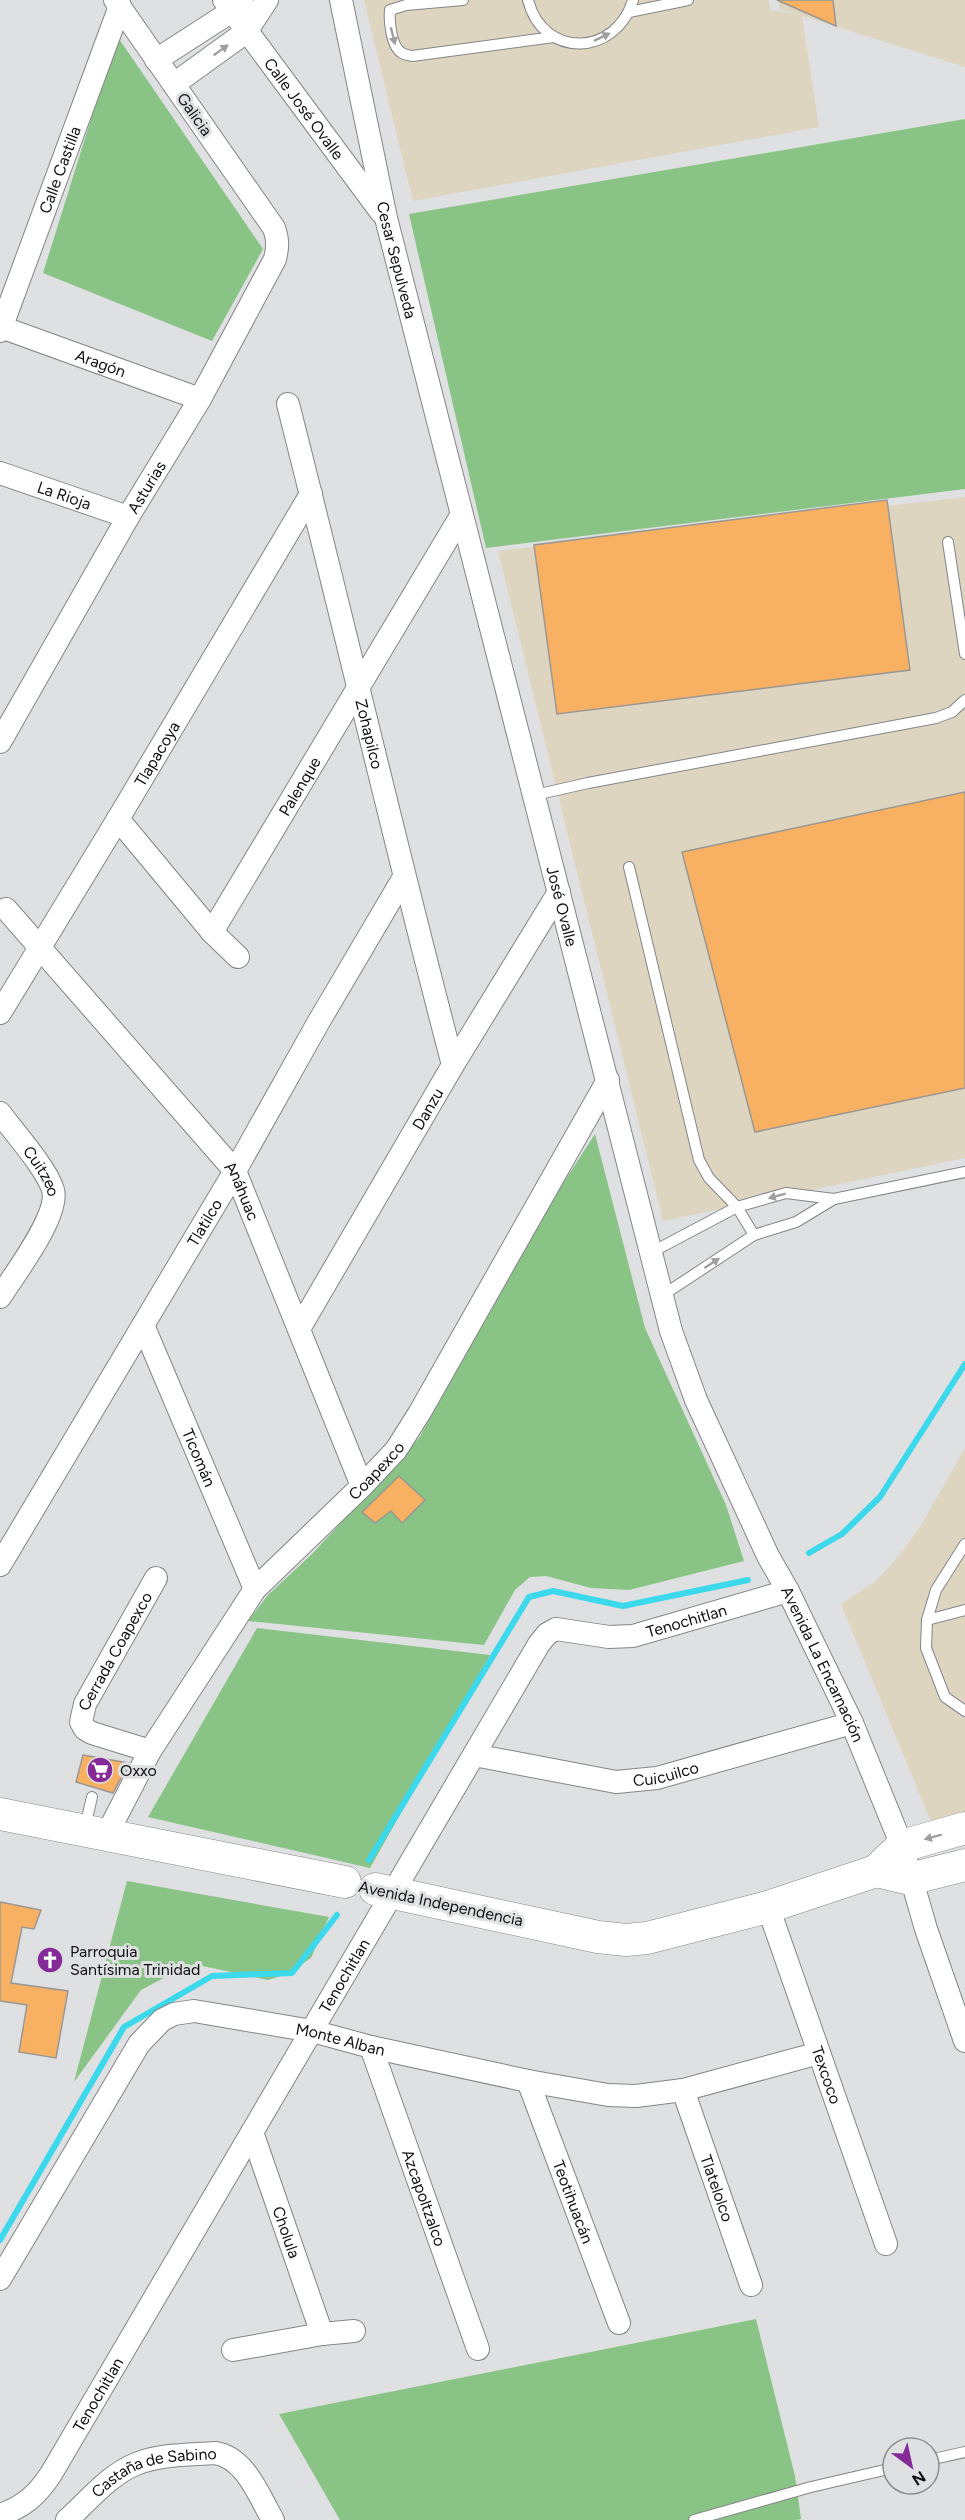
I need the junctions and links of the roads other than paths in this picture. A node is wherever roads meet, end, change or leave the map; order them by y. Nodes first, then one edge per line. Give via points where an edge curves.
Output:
1 (266, 0) edge
2 (341, 0) edge
3 (463, 0) edge
4 (528, 0) edge
5 (633, 0) edge
6 (688, 0) edge
7 (117, 3) edge
8 (228, 6) edge
9 (629, 12) junction
10 (246, 32) junction
11 (554, 37) junction
12 (156, 60) junction
13 (174, 84) junction
14 (386, 218) junction
15 (274, 228) joint
16 (1, 329) edge
17 (200, 399) junction
18 (288, 404) dead end
19 (0, 473) edge
20 (311, 494) junction
21 (461, 516) junction
22 (128, 517) junction
23 (948, 542) dead end
24 (965, 654) edge
25 (359, 684) junction
26 (965, 700) edge
27 (0, 742) edge
28 (535, 795) junction
29 (118, 819) junction
30 (629, 867) dead end
31 (404, 877) junction
32 (559, 892) junction
33 (6, 909) dead end
34 (212, 932) junction
35 (40, 947) junction
36 (238, 957) dead end
37 (0, 1012) edge
38 (453, 1065) junction
39 (608, 1080) junction
40 (0, 1113) edge
41 (235, 1171) junction
42 (965, 1172) edge
43 (834, 1199) junction
44 (737, 1207) junction
45 (754, 1235) junction
46 (652, 1252) junction
47 (663, 1295) junction
48 (0, 1297) edge
49 (143, 1325) junction
50 (299, 1329) junction
51 (362, 1486) junction
52 (6, 1544) edge
53 (965, 1544) edge
54 (0, 1565) edge
55 (156, 1578) dead end
56 (785, 1585) junction
57 (255, 1589) junction
58 (965, 1610) edge
59 (927, 1620) junction
60 (965, 1711) edge
61 (852, 1723) junction
62 (150, 1751) junction
63 (474, 1755) junction
64 (92, 1797) dead end
65 (0, 1814) edge
66 (965, 1828) edge
67 (95, 1832) junction
68 (902, 1846) junction
69 (965, 1865) edge
70 (876, 1871) junction
71 (910, 1879) junction
72 (372, 1888) junction
73 (768, 1907) junction
74 (312, 2031) junction
75 (965, 2041) edge
76 (371, 2047) junction
77 (819, 2053) junction
78 (528, 2081) junction
79 (683, 2091) junction
80 (252, 2132) junction
81 (886, 2244) dead end
82 (0, 2279) edge
83 (751, 2285) dead end
84 (619, 2323) dead end
85 (354, 2331) dead end
86 (322, 2334) junction
87 (478, 2349) dead end
88 (233, 2350) dead end
89 (965, 2452) edge
90 (941, 2457) edge
91 (881, 2471) edge
92 (0, 2515) edge
93 (268, 2518) edge
94 (67, 2520) edge
95 (694, 2520) edge

1 - 8 street
1 - 10 street
2 - 14 street, Cesar Sepulveda
3 -> 11 lane via 390,10 396,47 412,56
4 - 11 lane via 541,26
5 - 9 lane
6 - 9 lane
7 - 12 street, Galicia
7 - 16 street, Calle Castilla
8 - 10 street, Calle José Ovalle
8 - 12 street
11 -> 9 lane via 589,44 620,27
13 -> 10 street
10 - 14 street, Calle José Ovalle
12 - 13 street, Galicia
13 - 15 street, Galicia
14 - 21 street, Cesar Sepulveda
15 - 17 street, Asturias via 278,239 275,259
16 - 17 street, Aragón
17 - 22 street, Asturias
18 - 20 street, Zohapilco
19 - 22 street, La Rioja
20 - 25 street, Zohapilco
20 - 29 street, Tlapacoya
21 - 25 street, Palenque
21 - 28 street, José Ovalle
22 - 27 street, Asturias
23 - 24 lane
25 - 31 street, Zohapilco
25 - 34 street, Palenque
26 - 28 lane via 952,712 936,718
28 - 32 street, José Ovalle
29 - 34 street
29 - 35 street, Tlapacoya
30 - 44 lane via 699,1160 709,1178
31 - 38 street, Zohapilco
31 - 41 street, Tlatilco
32 - 38 street, Danzu
32 - 39 street, José Ovalle
33 - 35 street, Anáhuac
34 - 36 street
35 - 37 street, Tlapacoya
35 - 41 street, Anáhuac
38 - 50 street, Danzu
39 - 46 street, José Ovalle
39 - 51 street, Coapexco via 420,1413 396,1450
40 - 48 street, Cuitzeo via 38,1164 53,1188 55,1199 49,1217
41 - 49 street, Tlatilco
41 - 50 street, Anáhuac
42 - 43 lane
43 -> 44 lane via 786,1193
43 - 45 lane via 796,1222
44 - 45 lane
44 - 46 lane
47 -> 45 lane
46 - 47 street, José Ovalle
47 - 56 street, Avenida La Encarnación via 671,1331 696,1400
49 - 52 street, Tlatilco
49 - 57 street, Ticomán
50 - 51 street, Anáhuac
51 - 57 street, Coapexco
52 - 54 street, Tlatilco
53 - 59 lane via 936,1590
55 - 62 street, Cerrada Coapexco via 85,1704 81,1722 92,1733
56 - 61 street, Avenida La Encarnación
56 - 63 street, Tenochitlan via 633,1636 609,1637 556,1629 539,1644
57 - 62 street, Coapexco
58 - 59 lane
59 - 60 lane via 926,1648 945,1697
61 - 63 street, Cuicuilco via 657,1778 616,1782
61 - 68 street, Avenida La Encarnación
62 - 67 street, Coapexco
63 - 72 street, Tenochitlan
64 - 67 lane
65 - 67 street, Avenida Independencia
66 -> 68 street, Avenida Independencia
67 - 72 street, Avenida Independencia
68 - 70 street, Avenida Independencia
68 - 71 street, Avenida La Encarnación
69 - 71 street
70 - 71 street
70 - 73 street, Avenida Independencia
71 - 75 street, Avenida La Encarnación
72 - 73 street, Avenida Independencia via 626,1940
72 - 74 street, Tenochitlan
73 - 77 street, Texcoco
74 - 76 street, Monte Alban
74 - 80 street, Tenochitlan
74 - 82 street, Monte Alban via 194,2011 162,2020 139,2044
76 - 78 street, Monte Alban
76 - 87 street, Azcapoltzalco
77 - 79 street, Monte Alban
77 - 81 street, Texcoco
78 - 79 street, Monte Alban via 608,2095
78 - 84 street, Teotihuacán
79 - 83 street, Tlatelolco
80 - 86 street, Cholula
80 - 92 street, Tenochitlan via 40,2491
85 - 86 street
86 - 88 street
89 - 90 lane
91 - 95 lane
93 - 94 street, Castaña de Sabino via 244,2472 230,2457 215,2453 151,2460 124,2470

